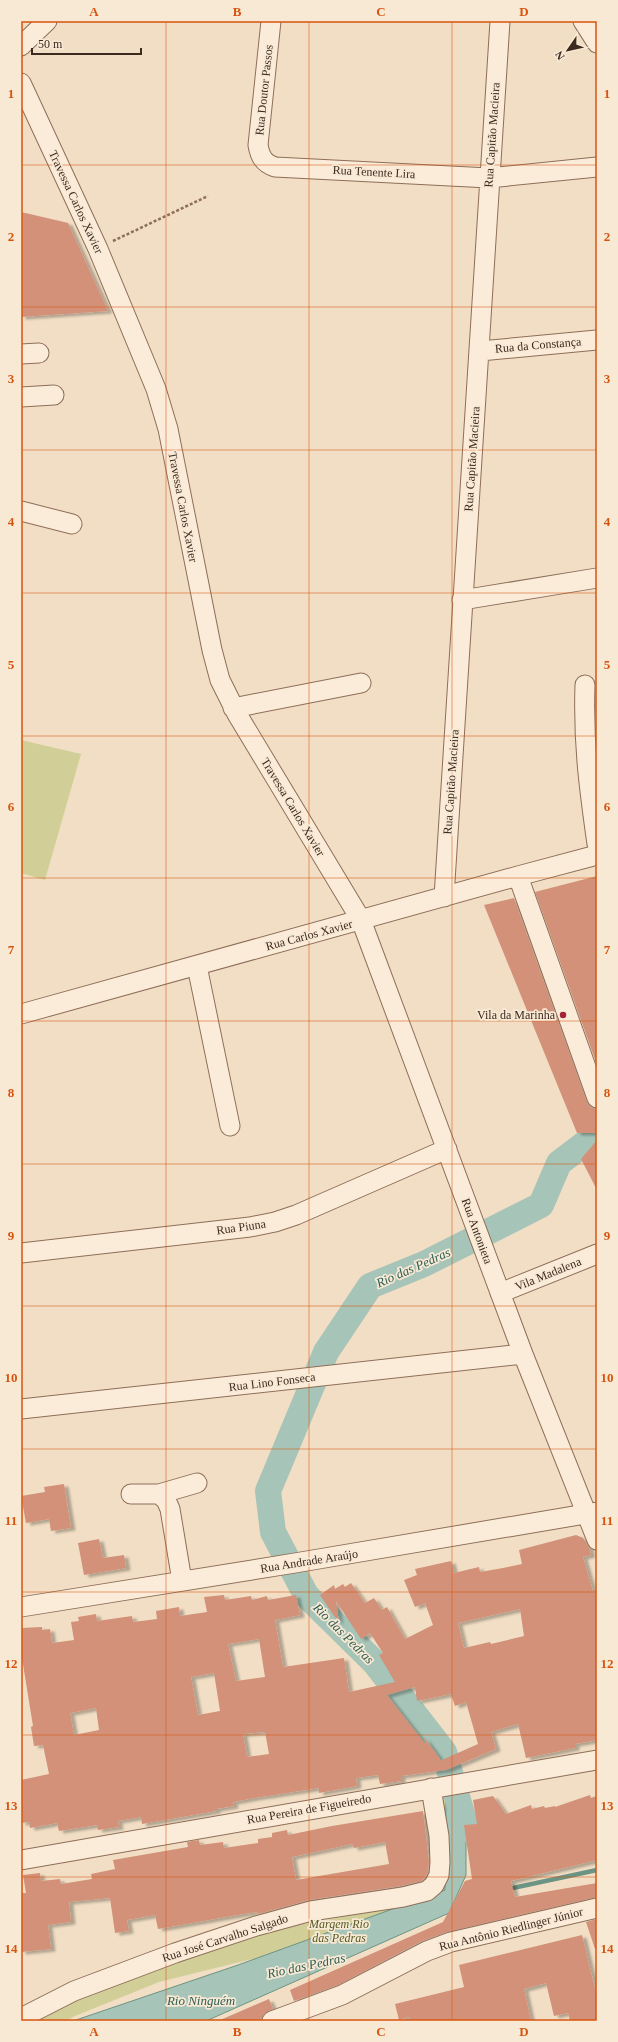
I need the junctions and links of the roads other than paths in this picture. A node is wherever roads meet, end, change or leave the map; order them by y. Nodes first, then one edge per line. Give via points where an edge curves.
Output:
1 (47, 21) edge
2 (271, 21) edge
3 (500, 21) edge
4 (583, 21) edge
5 (597, 43) edge
6 (21, 46) edge
7 (21, 83) edge
8 (262, 159) joint
9 (597, 167) edge
10 (489, 178) junction
11 (597, 340) edge
12 (480, 351) junction
13 (54, 395) dead end
14 (21, 397) edge
15 (21, 511) edge
16 (72, 524) dead end
17 (597, 578) edge
18 (462, 600) junction
19 (361, 683) dead end
20 (585, 685) dead end
21 (233, 708) junction
22 (597, 844) edge
23 (597, 855) edge
24 (518, 876) junction
25 (444, 897) junction
26 (361, 920) junction
27 (197, 966) junction
28 (21, 1014) edge
29 (597, 1098) edge
30 (230, 1126) dead end
31 (447, 1149) junction
32 (21, 1253) edge
33 (597, 1254) edge
34 (500, 1294) junction
35 (523, 1354) junction
36 (21, 1410) edge
37 (197, 1484) dead end
38 (131, 1494) dead end
39 (159, 1494) junction
40 (593, 1514) edge
41 (597, 1540) edge
42 (182, 1581) junction
43 (21, 1607) edge
44 (597, 1760) edge
45 (435, 1787) junction
46 (21, 1860) edge
47 (597, 1908) edge
48 (21, 2018) edge
49 (272, 2021) edge

1 - 6 street
2 - 8 street, Rua Doutor Passos via 258,145
3 - 10 street, Rua Capitão Macieira
4 - 5 street
7 - 21 street, Travessa Carlos Xavier via 98,249 156,389 168,429 212,650 220,680
8 - 10 street, Rua Tenente Lira via 275,167
9 - 10 street, Rua Tenente Lira
10 - 12 street, Rua Capitão Macieira
11 - 12 street, Rua da Constança
12 - 18 street, Rua Capitão Macieira
13 - 14 street
15 - 16 street
17 - 18 street
18 - 25 street, Rua Capitão Macieira
19 - 21 street
20 - 22 street via 585,756
21 - 26 street, Travessa Carlos Xavier
23 - 24 street, Rua Carlos Xavier
24 - 25 street, Rua Carlos Xavier
24 - 29 street
25 - 26 street, Rua Carlos Xavier
26 - 27 street, Rua Carlos Xavier
26 - 31 street, Rua Antonieta
27 - 28 street, Rua Carlos Xavier
27 - 30 street
31 - 32 street, Rua Piuna via 276,1222
31 - 34 street, Rua Antonieta
33 - 34 street, Vila Madalena
34 - 35 street, Rua Antonieta
35 - 36 street, Rua Lino Fonseca
35 - 40 street, Rua Antonieta
37 - 39 street
38 - 39 street
39 - 42 street via 166,1500 170,1509
40 - 41 street, Rua Antonieta
40 - 42 street, Rua Andrade Araújo
42 - 43 street, Rua Andrade Araújo
44 - 45 street, Rua Pereira de Figueiredo
45 - 46 street, Rua Pereira de Figueiredo
45 - 48 street, Rua José Carvalho Salgado via 439,1875 427,1891 403,1897 311,1910 256,1926 74,1991
47 - 49 street, Rua Antônio Riedlinger Júnior via 451,1942 427,1951 342,1995

